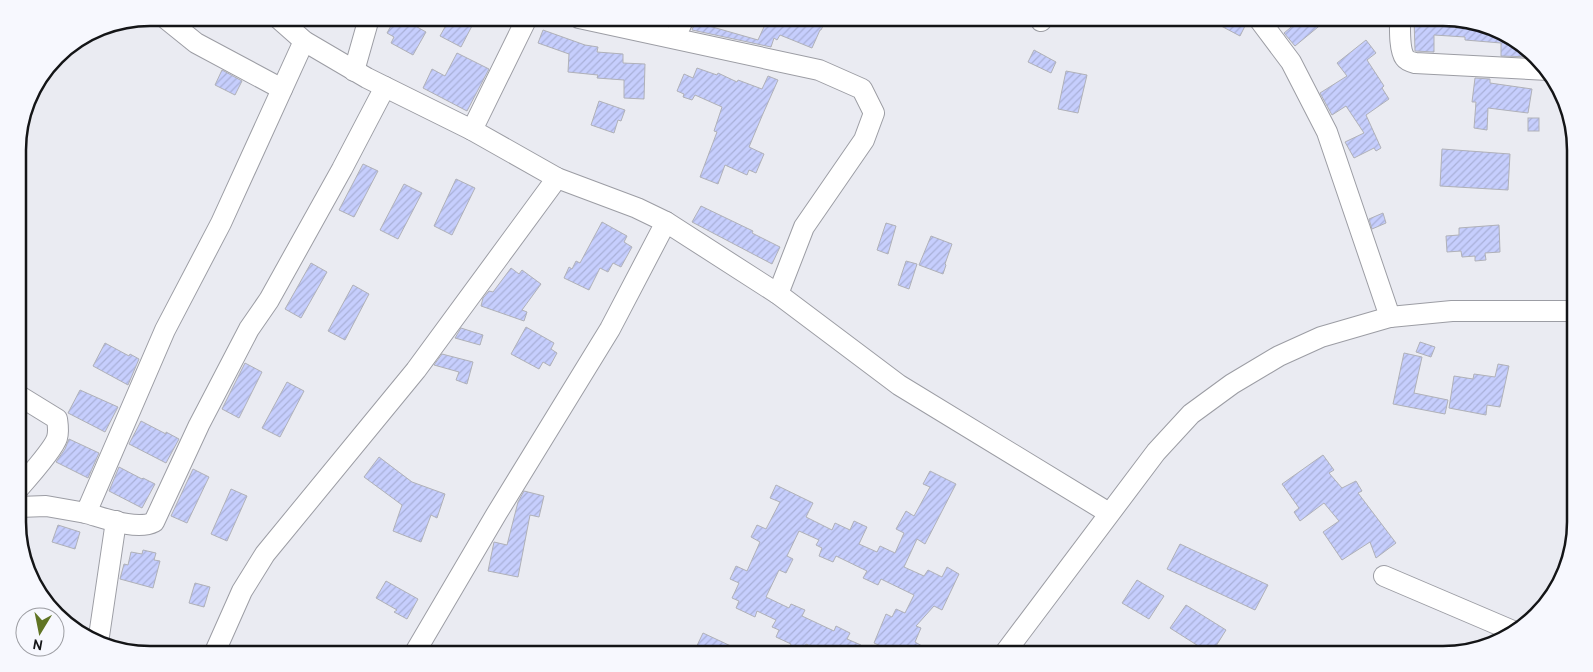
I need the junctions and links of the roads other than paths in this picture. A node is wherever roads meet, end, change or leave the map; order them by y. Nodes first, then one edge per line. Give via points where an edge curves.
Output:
1 (1264, 26) edge
2 (1400, 26) edge
3 (177, 27) edge
4 (288, 27) edge
5 (367, 27) edge
6 (523, 27) edge
7 (620, 27) edge
8 (680, 27) edge
9 (675, 38) junction
10 (304, 41) junction
11 (1536, 69) edge
12 (354, 71) junction
13 (385, 87) junction
14 (282, 89) junction
15 (472, 130) junction
16 (557, 178) junction
17 (666, 222) junction
18 (778, 294) junction
19 (1567, 311) edge
20 (1390, 317) junction
21 (26, 400) edge
22 (26, 479) edge
23 (26, 507) edge
24 (86, 513) junction
25 (1109, 513) junction
26 (116, 521) junction
27 (1384, 576) dead end
28 (1506, 628) edge
29 (99, 634) edge
30 (1011, 645) edge
31 (218, 646) edge
32 (419, 646) edge

1 - 20 street via 1290,62 1327,132
2 - 11 street via 1402,51 1408,61
3 - 14 street via 196,42
4 - 10 street
5 - 12 street
6 - 15 street
7 - 9 street
8 - 9 street
9 - 18 street via 819,70 862,89 874,113 864,140 804,227
10 - 12 street
10 - 14 street
12 - 13 street
13 - 15 street
13 - 26 street via 269,300 249,329 154,522 141,526
14 - 24 street via 221,222 165,330
15 - 16 street
16 - 17 street
16 - 31 street via 416,370 265,554 242,591
17 - 18 street
17 - 32 street via 610,329
18 - 25 street via 900,385
19 - 20 street via 1452,311
20 - 25 street via 1321,337 1279,356 1232,384 1185,420
21 - 22 street via 57,419 59,429 57,440
23 - 24 street via 46,506
24 - 26 street
25 - 30 street
26 - 29 street
27 - 28 street

